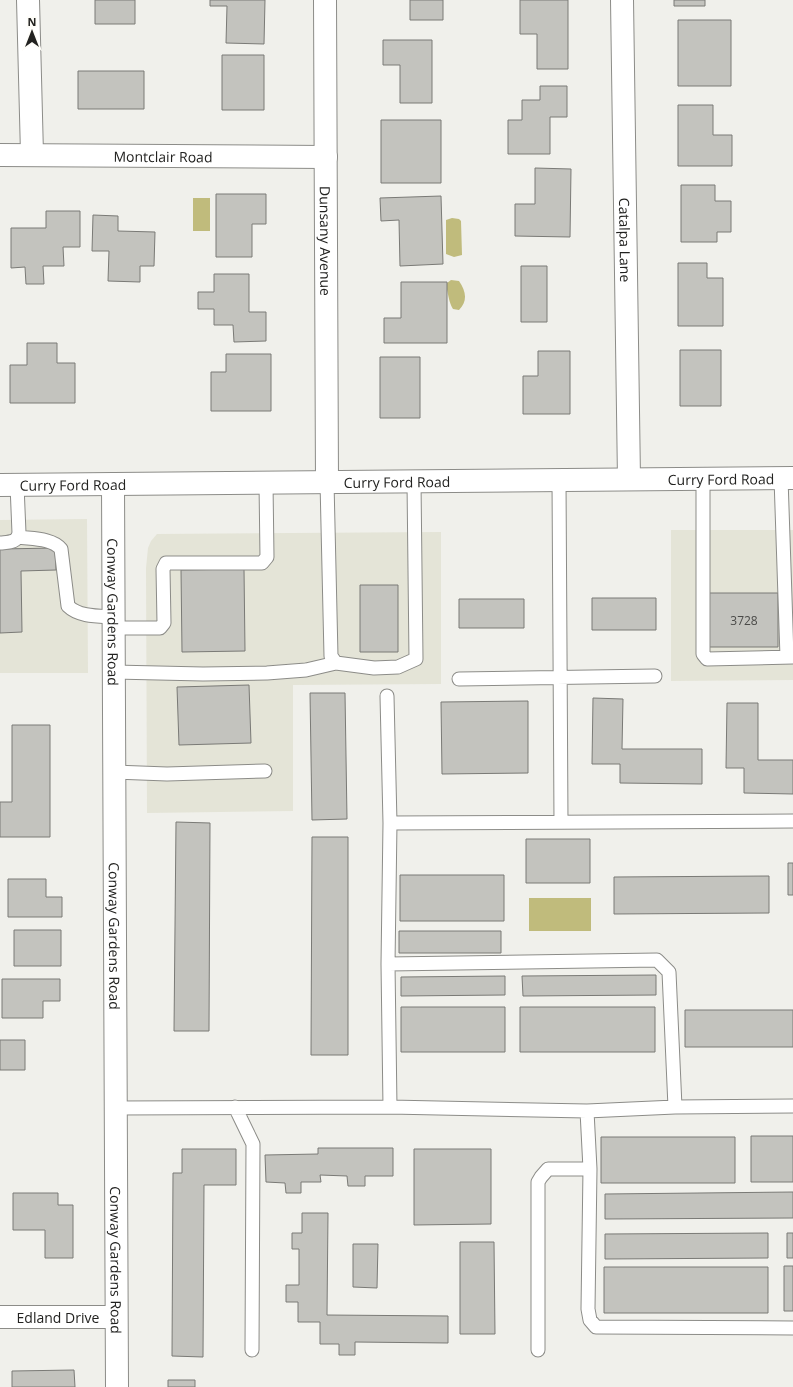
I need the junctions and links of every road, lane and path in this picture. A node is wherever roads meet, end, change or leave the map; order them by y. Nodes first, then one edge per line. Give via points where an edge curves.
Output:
1 (28, 0) edge
2 (325, 0) edge
3 (622, 0) edge
4 (32, 154) junction
5 (0, 155) edge
6 (326, 157) junction
7 (703, 478) junction
8 (787, 478) edge
9 (629, 479) junction
10 (559, 480) junction
11 (327, 482) junction
12 (414, 482) junction
13 (266, 483) junction
14 (8, 485) edge
15 (113, 485) junction
16 (18, 537) junction
17 (0, 542) edge
18 (114, 623) junction
19 (790, 657) edge
20 (336, 663) junction
21 (114, 672) junction
22 (655, 676) dead end
23 (560, 677) junction
24 (458, 679) dead end
25 (387, 696) dead end
26 (265, 771) dead end
27 (114, 772) junction
28 (793, 821) edge
29 (561, 822) junction
30 (390, 823) junction
31 (388, 964) junction
32 (793, 1106) edge
33 (235, 1107) junction
34 (390, 1107) junction
35 (675, 1107) junction
36 (116, 1108) junction
37 (587, 1111) junction
38 (590, 1169) junction
39 (0, 1317) edge
40 (116, 1317) junction
41 (793, 1328) edge
42 (252, 1350) dead end
43 (538, 1350) dead end
44 (117, 1387) edge

1 - 4 street
2 - 6 street, Dunsany Avenue
3 - 9 street, Catalpa Lane
4 - 5 street, Montclair Road
4 - 6 street, Montclair Road
6 - 11 street, Dunsany Avenue
7 - 8 street, Curry Ford Road
7 - 9 street, Curry Ford Road
7 - 19 lane via 704,657
8 - 19 lane
9 - 10 street, Curry Ford Road
10 - 12 street, Curry Ford Road
10 - 23 lane
11 - 12 street, Curry Ford Road
11 - 13 street, Curry Ford Road
11 - 20 lane via 331,656
12 - 20 lane via 416,659 398,667 374,668
13 - 15 street, Curry Ford Road
13 - 18 lane via 267,557 262,563 166,563 163,569 164,623 160,628
14 - 15 street, Curry Ford Road
14 - 16 lane
15 - 18 street, Conway Gardens Road
16 - 17 lane via 10,542
16 - 18 lane via 58,544 61,548 68,606 84,615
18 - 21 street, Conway Gardens Road
20 - 21 lane via 306,670 267,674
21 - 27 street, Conway Gardens Road
22 - 23 lane
23 - 24 lane
23 - 29 lane
25 - 30 lane
26 - 27 lane via 167,774
27 - 36 street, Conway Gardens Road
28 - 29 lane
29 - 30 lane
30 - 31 lane
31 - 34 lane
31 - 35 lane via 658,960 669,972
32 - 35 lane
33 - 34 lane
33 - 36 lane
33 - 42 lane via 253,1144
34 - 37 lane
35 - 37 lane
36 - 40 street, Conway Gardens Road
37 - 38 lane
38 - 41 lane via 588,1309 590,1320 596,1327
38 - 43 lane via 548,1169 538,1182
39 - 40 street, Edland Drive
40 - 44 street, Conway Gardens Road

